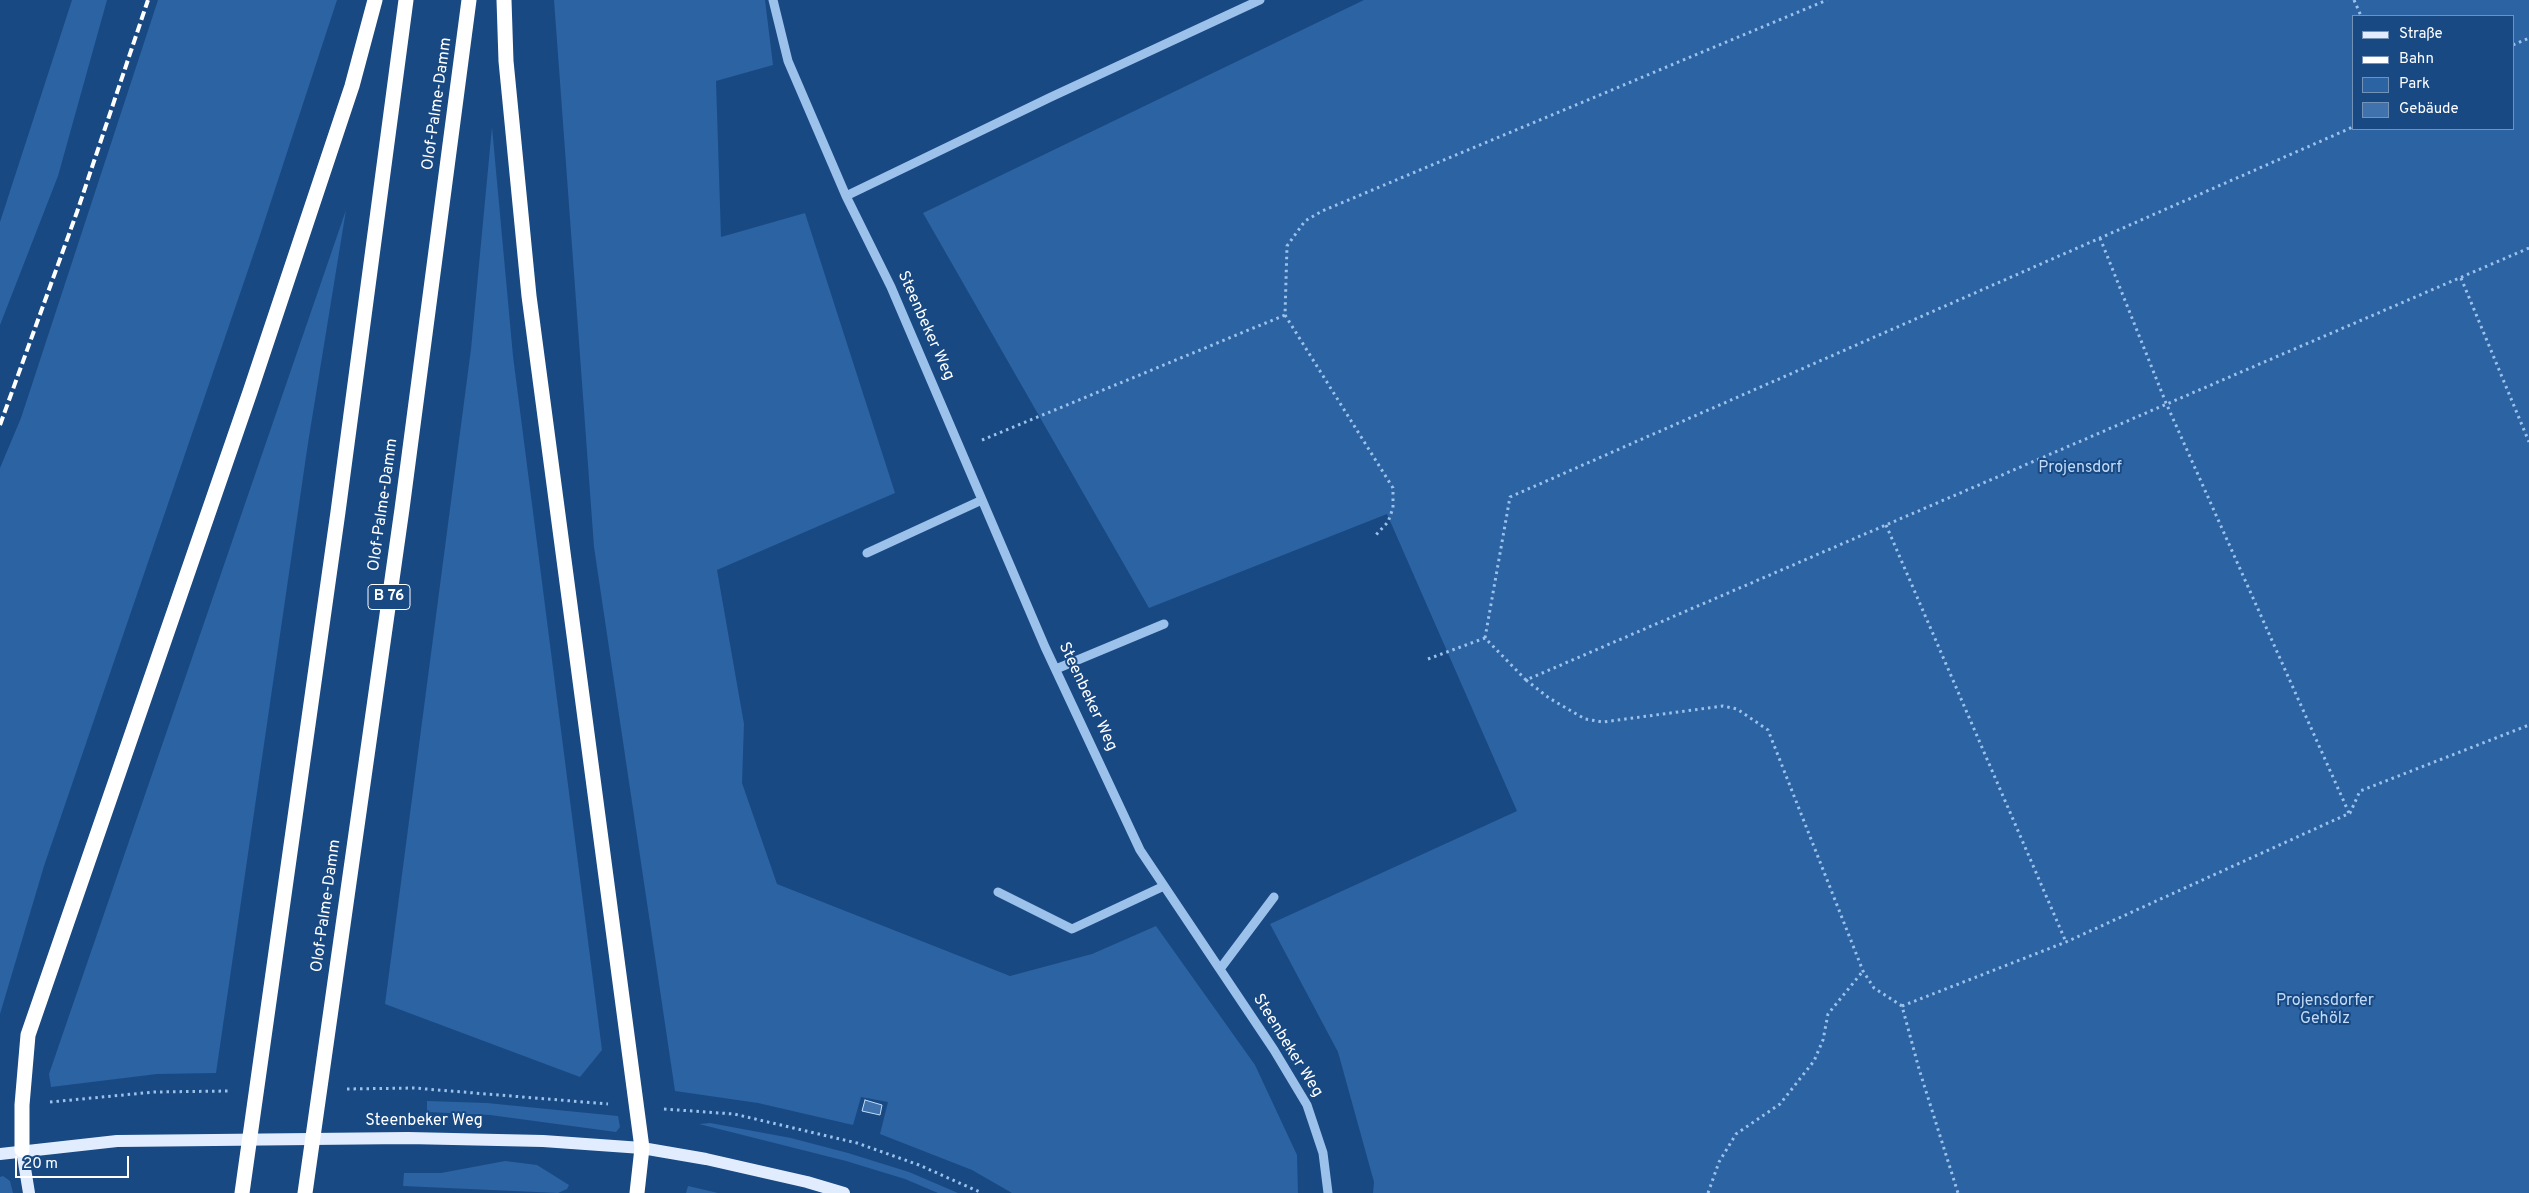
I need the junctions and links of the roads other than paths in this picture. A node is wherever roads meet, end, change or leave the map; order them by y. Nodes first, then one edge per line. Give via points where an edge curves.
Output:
1 (376, 0) edge
2 (406, 0) edge
3 (470, 0) edge
4 (504, 0) edge
5 (773, 0) edge
6 (1260, 0) edge
7 (846, 196) junction
8 (982, 500) junction
9 (867, 552) dead end
10 (1164, 624) dead end
11 (1056, 669) junction
12 (1164, 886) junction
13 (998, 892) dead end
14 (1274, 898) dead end
15 (1220, 969) junction
16 (642, 1148) junction
17 (22, 1150) junction
18 (0, 1154) edge
19 (29, 1193) edge
20 (242, 1193) edge
21 (305, 1193) edge
22 (637, 1193) edge
23 (844, 1193) edge
24 (1328, 1193) edge

1 - 17 highway via 352,86 253,383 28,1035
2 - 20 highway
3 - 21 highway, Olof-Palme-Damm / B 76
4 - 16 highway via 506,61 529,296
5 - 7 street, Steenbeker Weg via 788,61
6 - 7 street
7 - 8 street, Steenbeker Weg via 891,287
8 - 9 street
8 - 11 street, Steenbeker Weg
10 - 11 street
11 - 12 street, Steenbeker Weg via 1140,850
12 - 13 street via 1072,929
12 - 15 street, Steenbeker Weg
14 - 15 street
15 - 24 street, Steenbeker Weg via 1307,1105 1323,1153
16 - 17 main road, Steenbeker Weg via 543,1141 408,1138 147,1140
16 - 22 highway
16 - 23 main road, Steenbeker Weg via 728,1163
17 - 18 main road, Steenbeker Weg
17 - 19 main road

